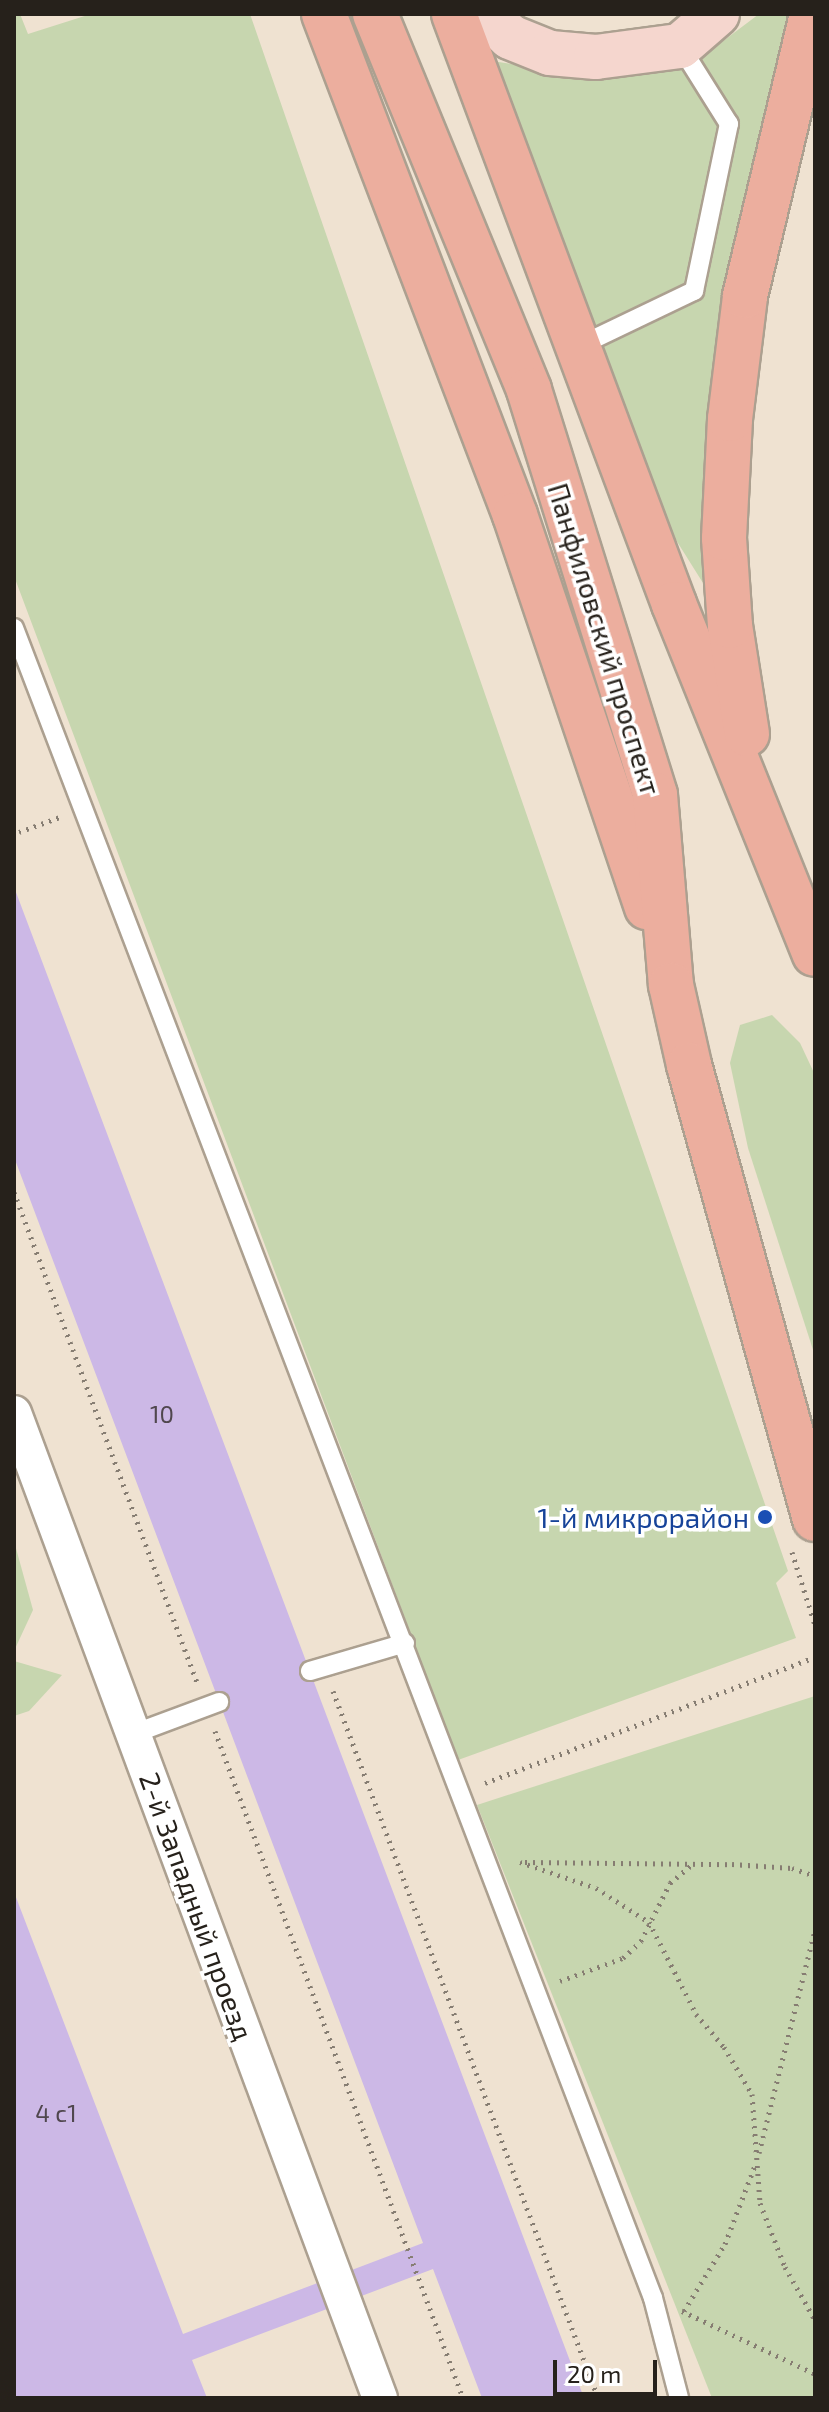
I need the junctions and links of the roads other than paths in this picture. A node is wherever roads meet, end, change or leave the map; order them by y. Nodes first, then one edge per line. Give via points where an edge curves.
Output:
1 (324, 14) edge
2 (375, 14) edge
3 (454, 14) edge
4 (484, 14) edge
5 (717, 14) edge
6 (812, 14) edge
7 (680, 46) junction
8 (577, 347) junction
9 (14, 628) edge
10 (766, 827) junction
11 (815, 954) edge
12 (671, 985) junction
13 (14, 1413) edge
14 (815, 1519) edge
15 (405, 1643) junction
16 (317, 1669) road end
17 (213, 1704) road end
18 (133, 1734) junction
19 (380, 2398) edge
20 (679, 2398) edge

1 - 12 main road via 515,515
2 - 12 main road, Панфиловский проспект via 529,390 655,795
3 - 8 main road
4 - 7 street via 510,37 550,53 596,57
5 - 7 street
6 - 10 main road via 745,296 730,419 724,538 730,626
7 - 8 lane via 729,124 694,291
8 - 10 main road
9 - 15 lane
10 - 11 main road
12 - 14 main road, Панфиловский проспект
13 - 18 street, 2-й Западный проезд
15 - 16 lane
15 - 20 lane via 653,2298
17 - 18 lane
18 - 19 street, 2-й Западный проезд

